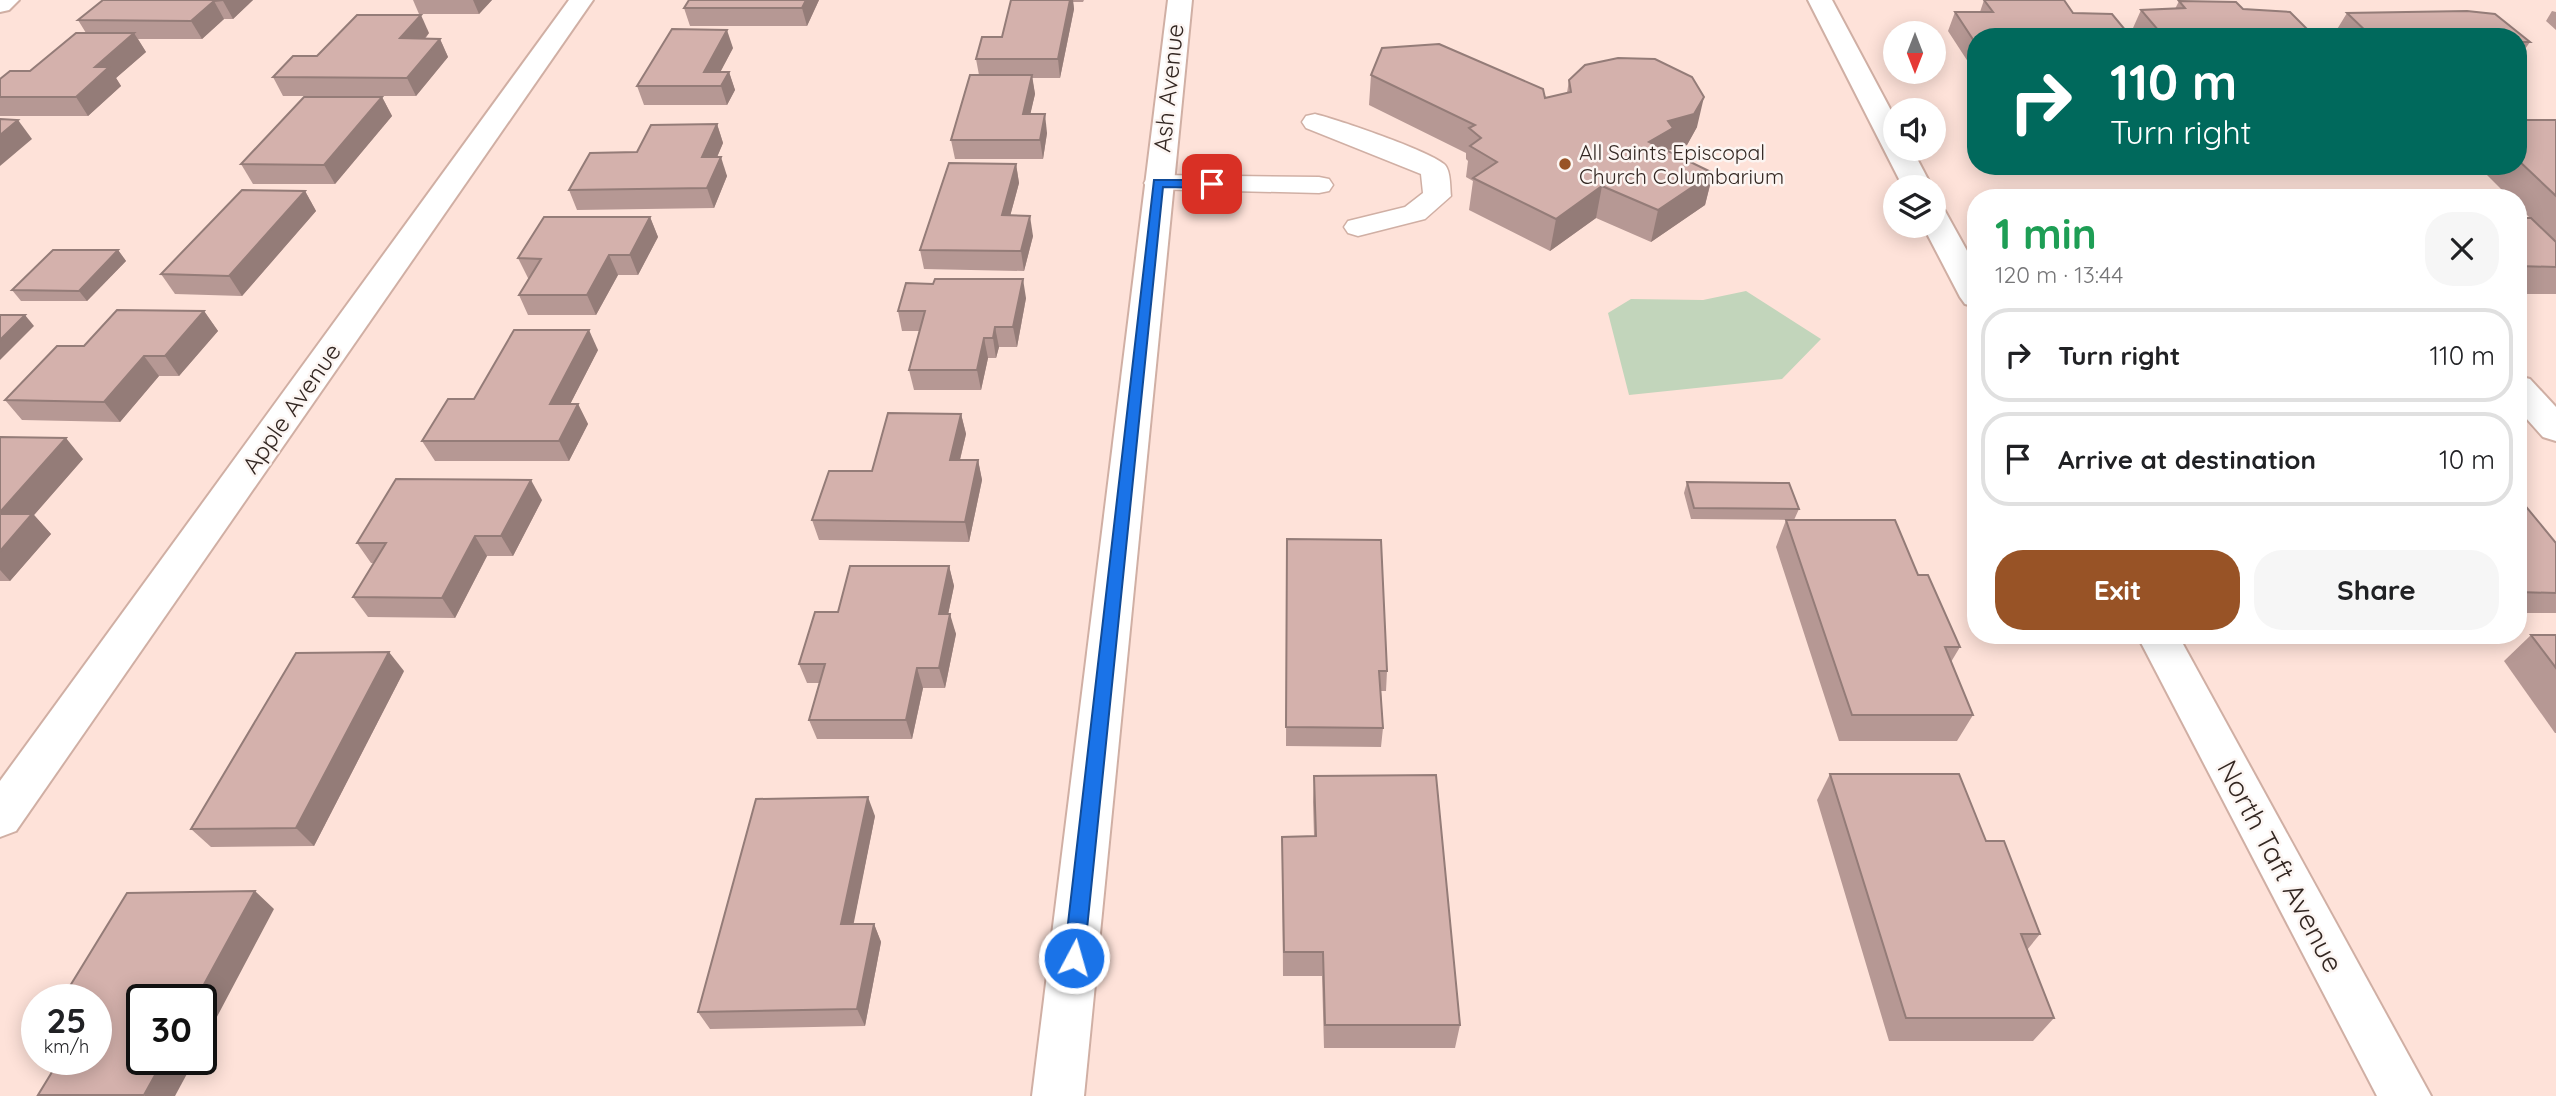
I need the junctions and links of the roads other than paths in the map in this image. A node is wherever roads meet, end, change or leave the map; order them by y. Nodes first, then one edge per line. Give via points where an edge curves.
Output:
1 (6, 0) edge
2 (581, 0) edge
3 (1180, 0) edge
4 (1820, 0) edge
5 (0, 5) edge
6 (1883, 121) edge
7 (1315, 122) dead end
8 (1158, 183) junction
9 (1319, 185) dead end
10 (1358, 227) dead end
11 (1945, 238) edge
12 (1967, 281) edge
13 (2527, 386) edge
14 (2556, 386) edge
15 (2527, 396) edge
16 (2556, 429) edge
17 (2162, 644) edge
18 (0, 817) edge
19 (1059, 1096) edge
20 (2405, 1096) edge

1 - 5 street
2 - 18 street, Apple Avenue
3 - 8 street, Ash Avenue
4 - 6 street
7 - 10 lane via 1434,170 1437,196 1415,214
8 - 9 lane
8 - 19 street, Ash Avenue
11 - 12 street
13 - 14 street
15 - 16 street
17 - 20 street, North Taft Avenue

